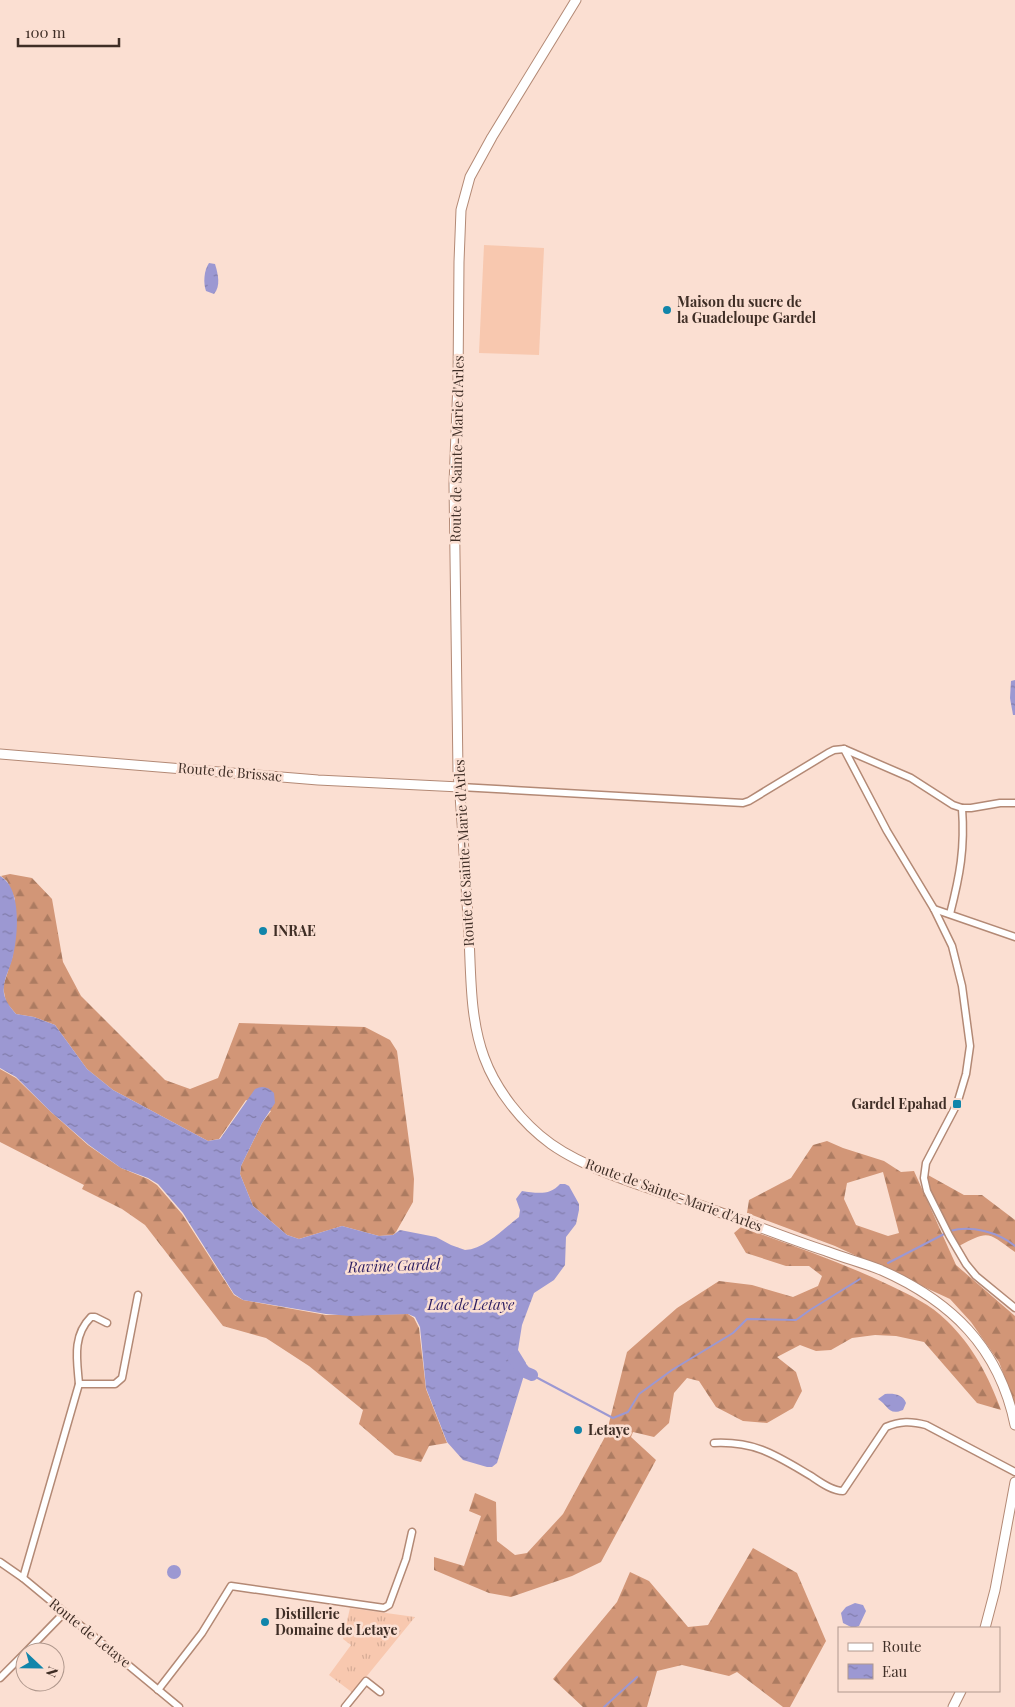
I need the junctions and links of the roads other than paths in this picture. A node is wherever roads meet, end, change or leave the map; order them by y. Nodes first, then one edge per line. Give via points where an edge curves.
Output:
1 (576, 0) edge
2 (844, 749) junction
3 (0, 754) edge
4 (460, 787) junction
5 (1015, 804) edge
6 (962, 808) junction
7 (934, 909) junction
8 (950, 914) junction
9 (1015, 937) edge
10 (138, 1295) dead end
11 (1015, 1308) edge
12 (107, 1323) dead end
13 (79, 1384) junction
14 (1015, 1425) edge
15 (714, 1443) dead end
16 (1015, 1472) edge
17 (1015, 1482) edge
18 (412, 1532) dead end
19 (0, 1562) edge
20 (23, 1578) junction
21 (64, 1613) junction
22 (985, 1627) edge
23 (36, 1642) edge
24 (15, 1664) edge
25 (0, 1678) edge
26 (158, 1690) junction
27 (380, 1692) dead end
28 (961, 1692) edge
29 (179, 1707) edge
30 (345, 1707) edge
31 (954, 1707) edge

1 - 4 main road, Route de Sainte-Marie d'Arles via 470,177 461,210 454,484
2 - 4 street via 828,752 743,802
2 - 6 street via 911,778
2 - 7 street via 887,831
3 - 4 main road, Route de Brissac via 318,780
4 - 14 main road, Route de Sainte-Marie d'Arles via 472,1009 484,1056 508,1101 551,1144 581,1161 880,1270 920,1289 945,1307 988,1354 1004,1389
5 - 6 street
6 - 8 street via 963,850
7 - 8 street
7 - 11 street via 952,946 962,986 970,1046 957,1104 933,1145 924,1178 927,1190 966,1264
8 - 9 street
10 - 13 street via 122,1378 116,1384
12 - 13 street via 90,1317 80,1334 76,1346
13 - 20 street
15 - 16 street via 758,1447 843,1491 886,1427 916,1422
17 - 22 main road
18 - 26 street via 389,1605 384,1608 231,1586 202,1632
19 - 20 street, Route de Letaye
20 - 21 street, Route de Letaye
21 - 23 street
21 - 26 street, Route de Letaye
24 - 25 street
26 - 29 street, Route de Letaye
27 - 30 street via 366,1681
28 - 31 main road

